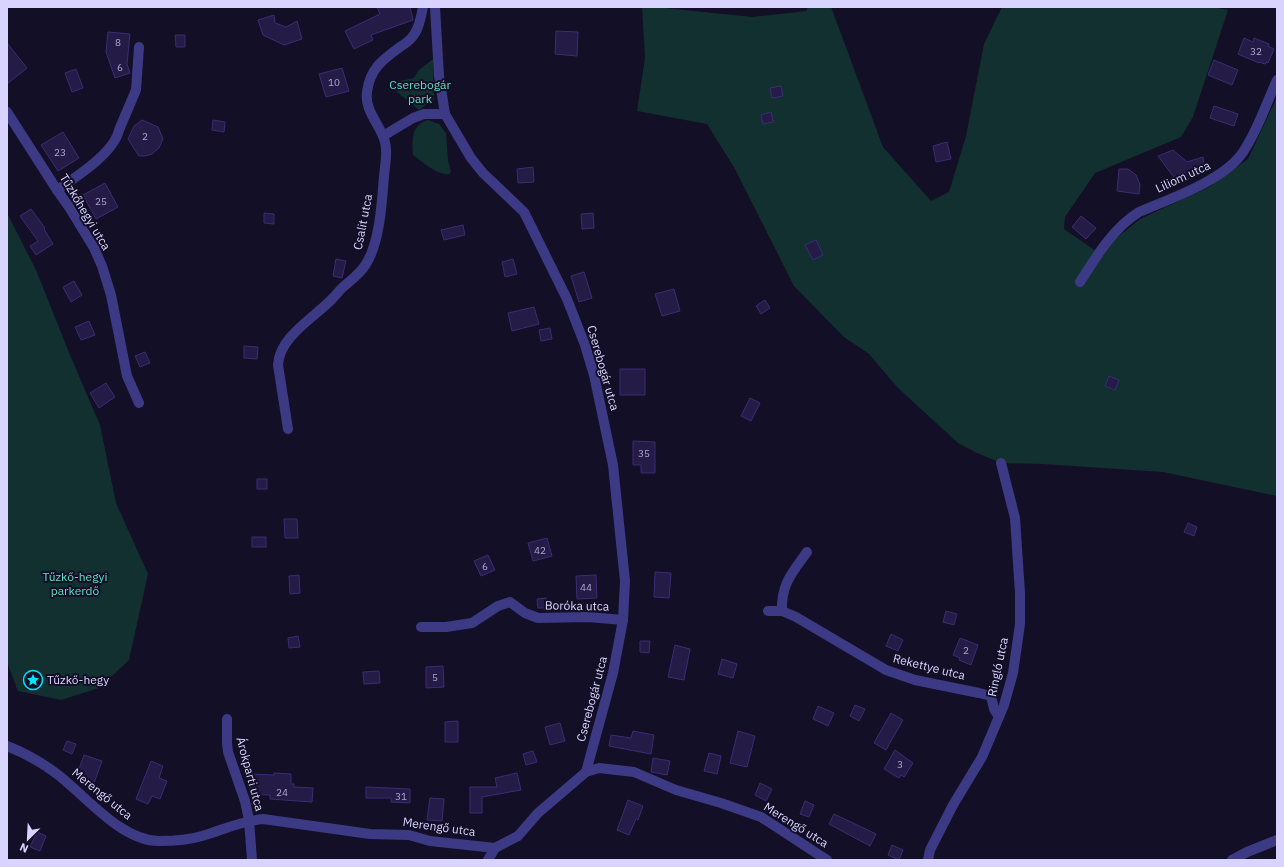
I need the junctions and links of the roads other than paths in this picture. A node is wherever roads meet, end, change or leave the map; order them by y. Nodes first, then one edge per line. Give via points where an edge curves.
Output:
1 (422, 7) edge
2 (435, 7) edge
3 (139, 47) dead end
4 (1277, 80) edge
5 (7, 112) edge
6 (445, 114) junction
7 (383, 136) junction
8 (57, 190) junction
9 (1080, 282) dead end
10 (139, 403) dead end
11 (288, 429) dead end
12 (1001, 463) dead end
13 (807, 552) dead end
14 (768, 611) dead end
15 (782, 612) junction
16 (623, 620) junction
17 (421, 627) dead end
18 (999, 717) junction
19 (226, 719) dead end
20 (7, 746) edge
21 (586, 772) junction
22 (249, 820) junction
23 (1277, 840) edge
24 (495, 848) junction
25 (252, 860) edge
26 (488, 860) edge
27 (827, 860) edge
28 (928, 860) edge
29 (1232, 860) edge

1 - 7 street, Csalit utca via 415,34 379,63 369,83 366,94 369,108
2 - 6 street, Cserebogár utca via 439,76
3 - 8 street via 136,90 114,144 88,168
4 - 9 street, Liliom utca via 1253,135 1237,159 1222,173 1129,218
5 - 8 street, Tűzkőhegyi utca
6 - 7 street via 424,114
6 - 16 street, Cserebogár utca via 483,173 524,212 567,299 585,345 613,465 625,581
7 - 11 street, Csalit utca via 386,154 380,212 373,249 366,265 289,339 278,357
8 - 10 street, Tűzkőhegyi utca via 94,248 102,266 111,295 127,376
12 - 18 street, Ringló utca via 1015,518 1020,624 1013,673
13 - 15 street via 787,582 782,599
14 - 15 street, Rekettye utca
15 - 18 street, Rekettye utca via 796,617 886,670 915,680 991,696
16 - 17 street, Boróka utca via 588,617 538,618 525,613 510,602 498,606 472,623
16 - 21 street, Cserebogár utca via 613,673
18 - 28 street, Ringló utca via 982,757 953,804 930,850
19 - 22 street, Árokparti utca via 228,752
20 - 22 street, Merengő utca via 42,763 110,819 139,837 158,841 200,836
21 - 24 street via 538,813 518,836
21 - 27 street, Merengő utca via 599,768 634,772 676,790 761,817
22 - 24 street, Merengő utca via 263,819 370,834 409,835 430,841
22 - 25 street, Árokparti utca
23 - 29 street
24 - 26 street

